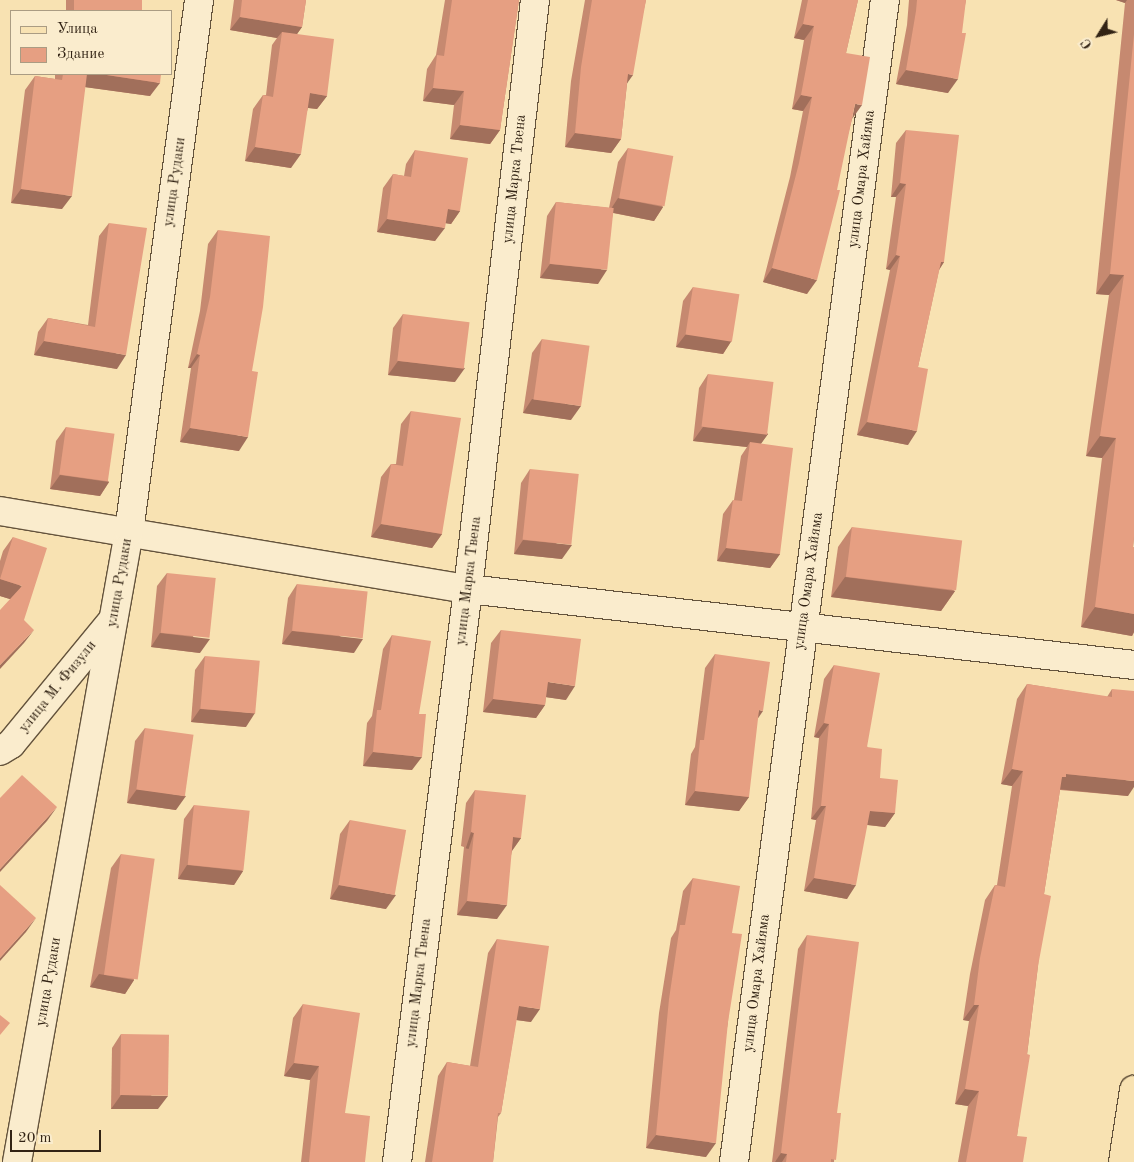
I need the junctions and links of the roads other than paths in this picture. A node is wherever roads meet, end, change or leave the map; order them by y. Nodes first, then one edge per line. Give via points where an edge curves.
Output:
1 (199, 0) edge
2 (535, 0) edge
3 (885, 0) edge
4 (0, 510) edge
5 (129, 532) junction
6 (468, 589) junction
7 (113, 620) junction
8 (802, 630) junction
9 (1134, 665) edge
10 (0, 751) edge
11 (1134, 1090) edge
12 (17, 1162) edge
13 (397, 1162) edge
14 (734, 1162) edge
15 (1123, 1162) edge

1 - 5 street, улица Рудаки
2 - 6 street, улица Марка Твена
3 - 8 street, улица Омара Хайяма
4 - 5 street
5 - 6 street
5 - 7 street, улица Рудаки
6 - 8 street
6 - 13 street, улица Марка Твена
7 - 10 street, улица М. Физули via 12,744
7 - 12 street, улица Рудаки
8 - 9 street
8 - 14 street, улица Омара Хайяма
11 - 15 main road

